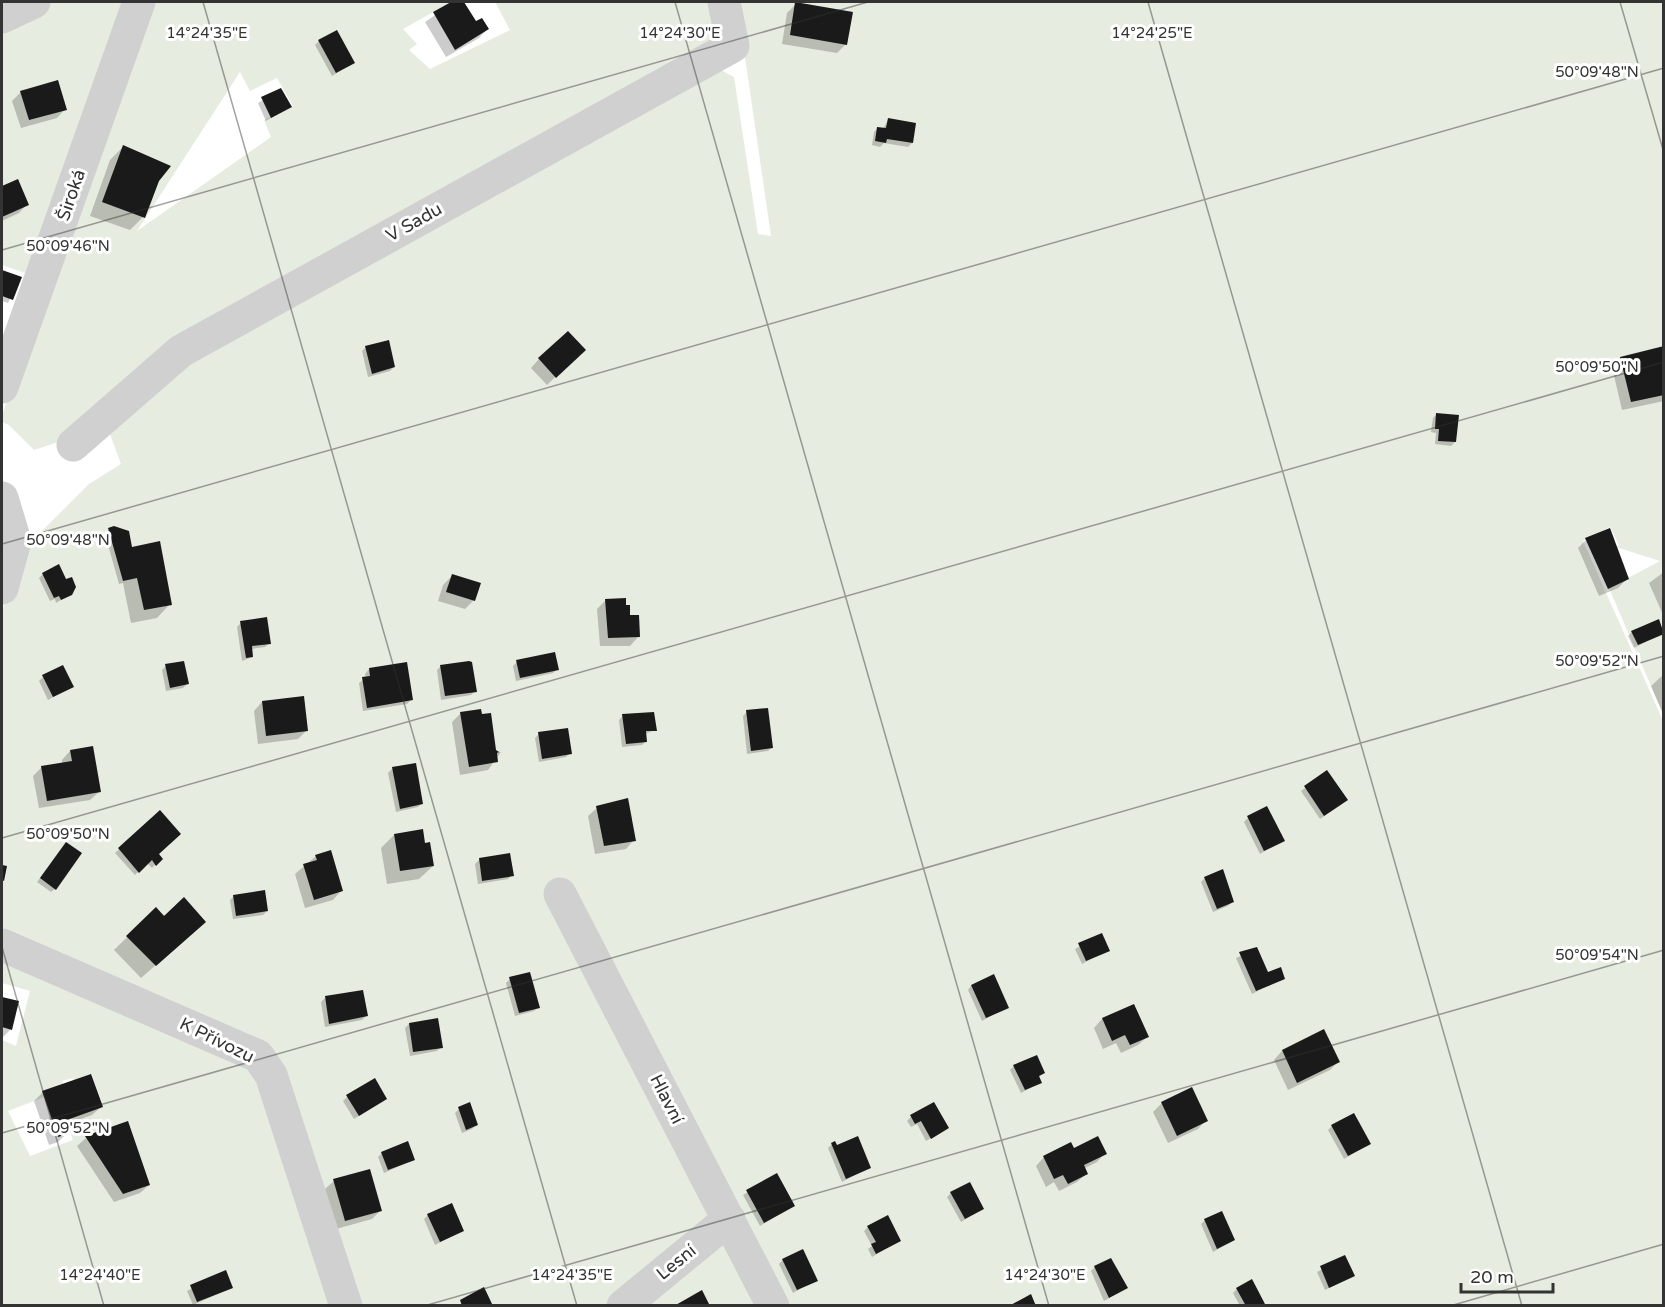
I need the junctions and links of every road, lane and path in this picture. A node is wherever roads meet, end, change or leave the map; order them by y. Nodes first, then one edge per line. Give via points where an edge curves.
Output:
1 (34, 2) edge
2 (139, 2) edge
3 (724, 2) edge
4 (2, 16) edge
5 (2, 387) edge
6 (73, 445) dead end
7 (2, 498) edge
8 (2, 588) edge
9 (560, 894) dead end
10 (2, 945) edge
11 (729, 1219) junction
12 (346, 1305) edge
13 (623, 1305) edge
14 (773, 1305) edge

1 - 4 street
2 - 5 street, Široká
3 - 6 street, V Sadu via 733,46 181,351
7 - 8 street via 15,541
9 - 11 street, Hlavní
10 - 12 street, K Přívozu via 258,1056 270,1075
11 - 13 street, Lesní
11 - 14 street, Hlavní

